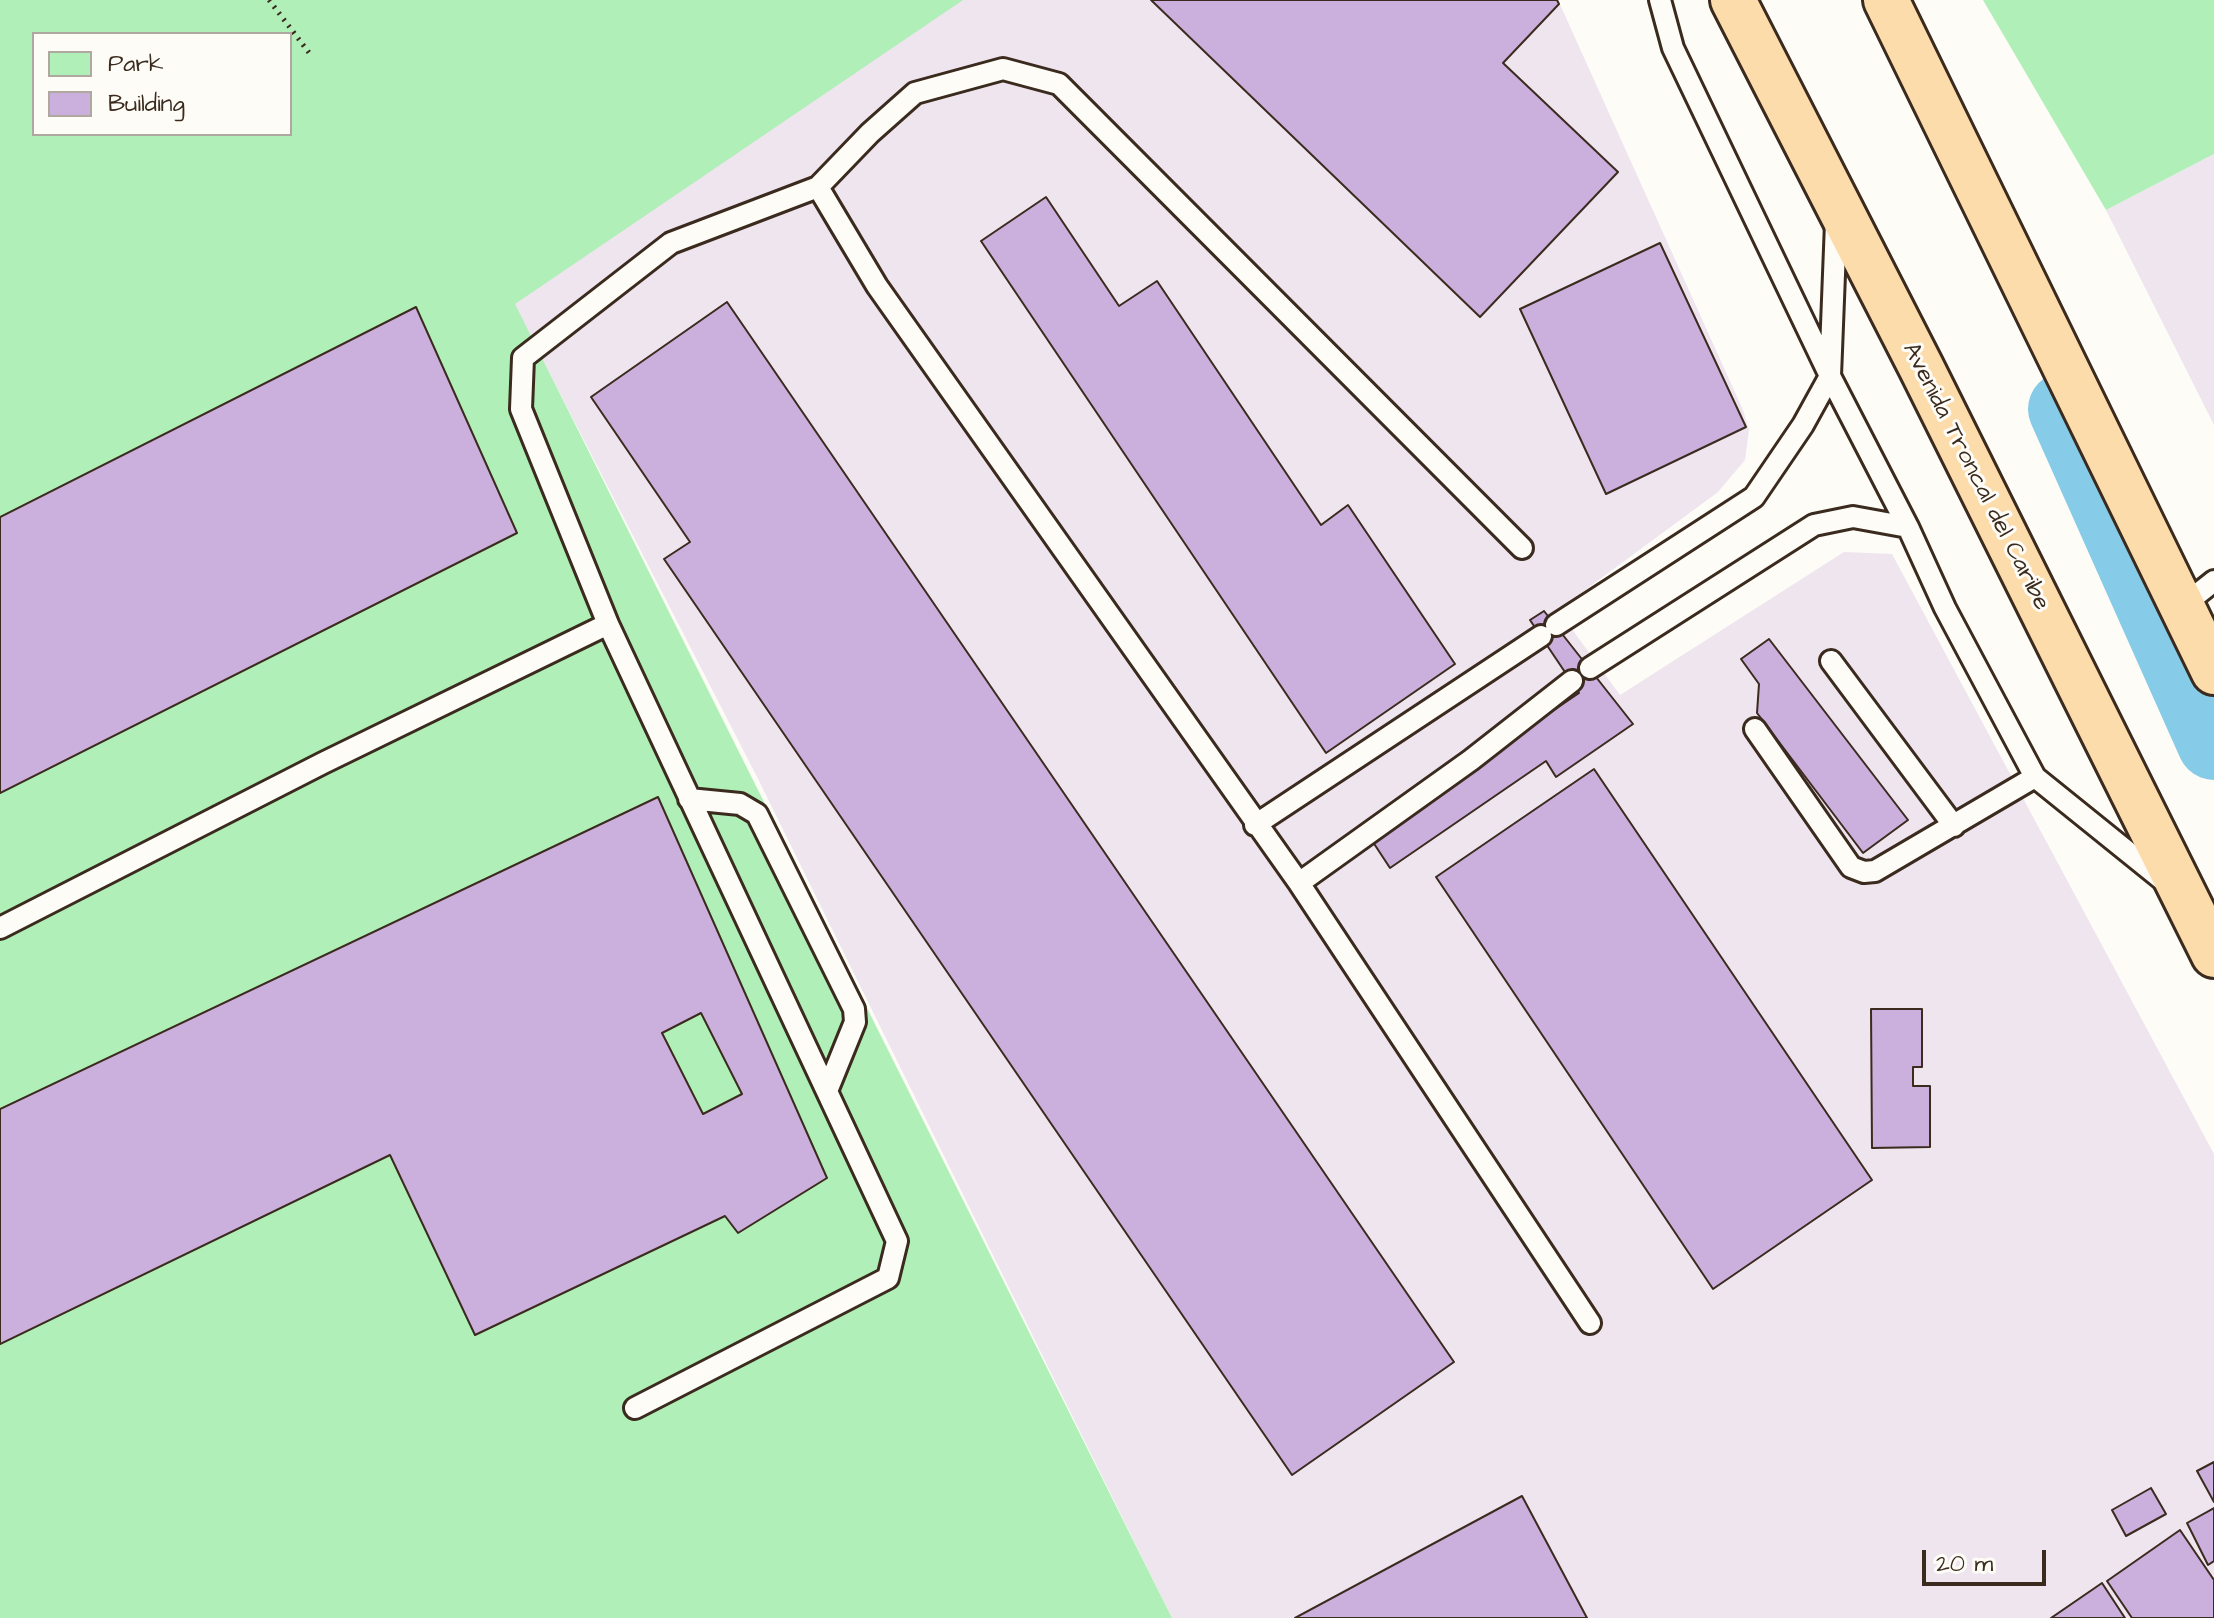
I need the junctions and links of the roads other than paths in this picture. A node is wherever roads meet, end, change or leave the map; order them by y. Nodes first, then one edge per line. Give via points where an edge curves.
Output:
1 (1660, 0) edge
2 (1733, 0) edge
3 (1886, 0) edge
4 (818, 187) junction
5 (1836, 205) junction
6 (1830, 376) junction
7 (1908, 527) junction
8 (1522, 548) dead end
9 (2214, 581) edge
10 (2180, 608) junction
11 (608, 624) junction
12 (1831, 661) dead end
13 (1590, 668) dead end
14 (2214, 672) edge
15 (1572, 681) dead end
16 (1755, 729) dead end
17 (2035, 777) junction
18 (689, 799) junction
19 (1255, 825) junction
20 (1954, 826) junction
21 (1299, 883) junction
22 (2185, 899) junction
23 (0, 928) edge
24 (2214, 955) edge
25 (827, 1091) junction
26 (1590, 1323) dead end
27 (635, 1408) dead end

1 - 6 lane via 1673,48
2 - 5 highway, Avenida Troncal del Caribe
3 - 10 highway
4 - 8 lane via 915,93 1003,69 1059,84
4 - 11 lane via 671,243 523,358 521,409
4 - 19 lane via 877,286
5 - 6 lane
5 - 22 highway, Avenida Troncal del Caribe
6 - 7 lane
6 - 19 lane via 1754,497
7 - 13 lane via 1853,517 1814,525
7 - 17 lane
9 - 10 lane
10 - 14 highway
11 - 18 lane
11 - 23 lane
12 - 20 lane
15 - 21 lane
16 - 20 lane via 1851,867 1875,871
17 - 20 lane
17 - 22 lane
18 - 25 lane
18 - 25 lane via 740,804 757,814 854,1009 855,1022
19 - 21 lane
21 - 26 lane
22 - 24 highway, Avenida Troncal del Caribe
25 - 27 lane via 897,1241 888,1278

